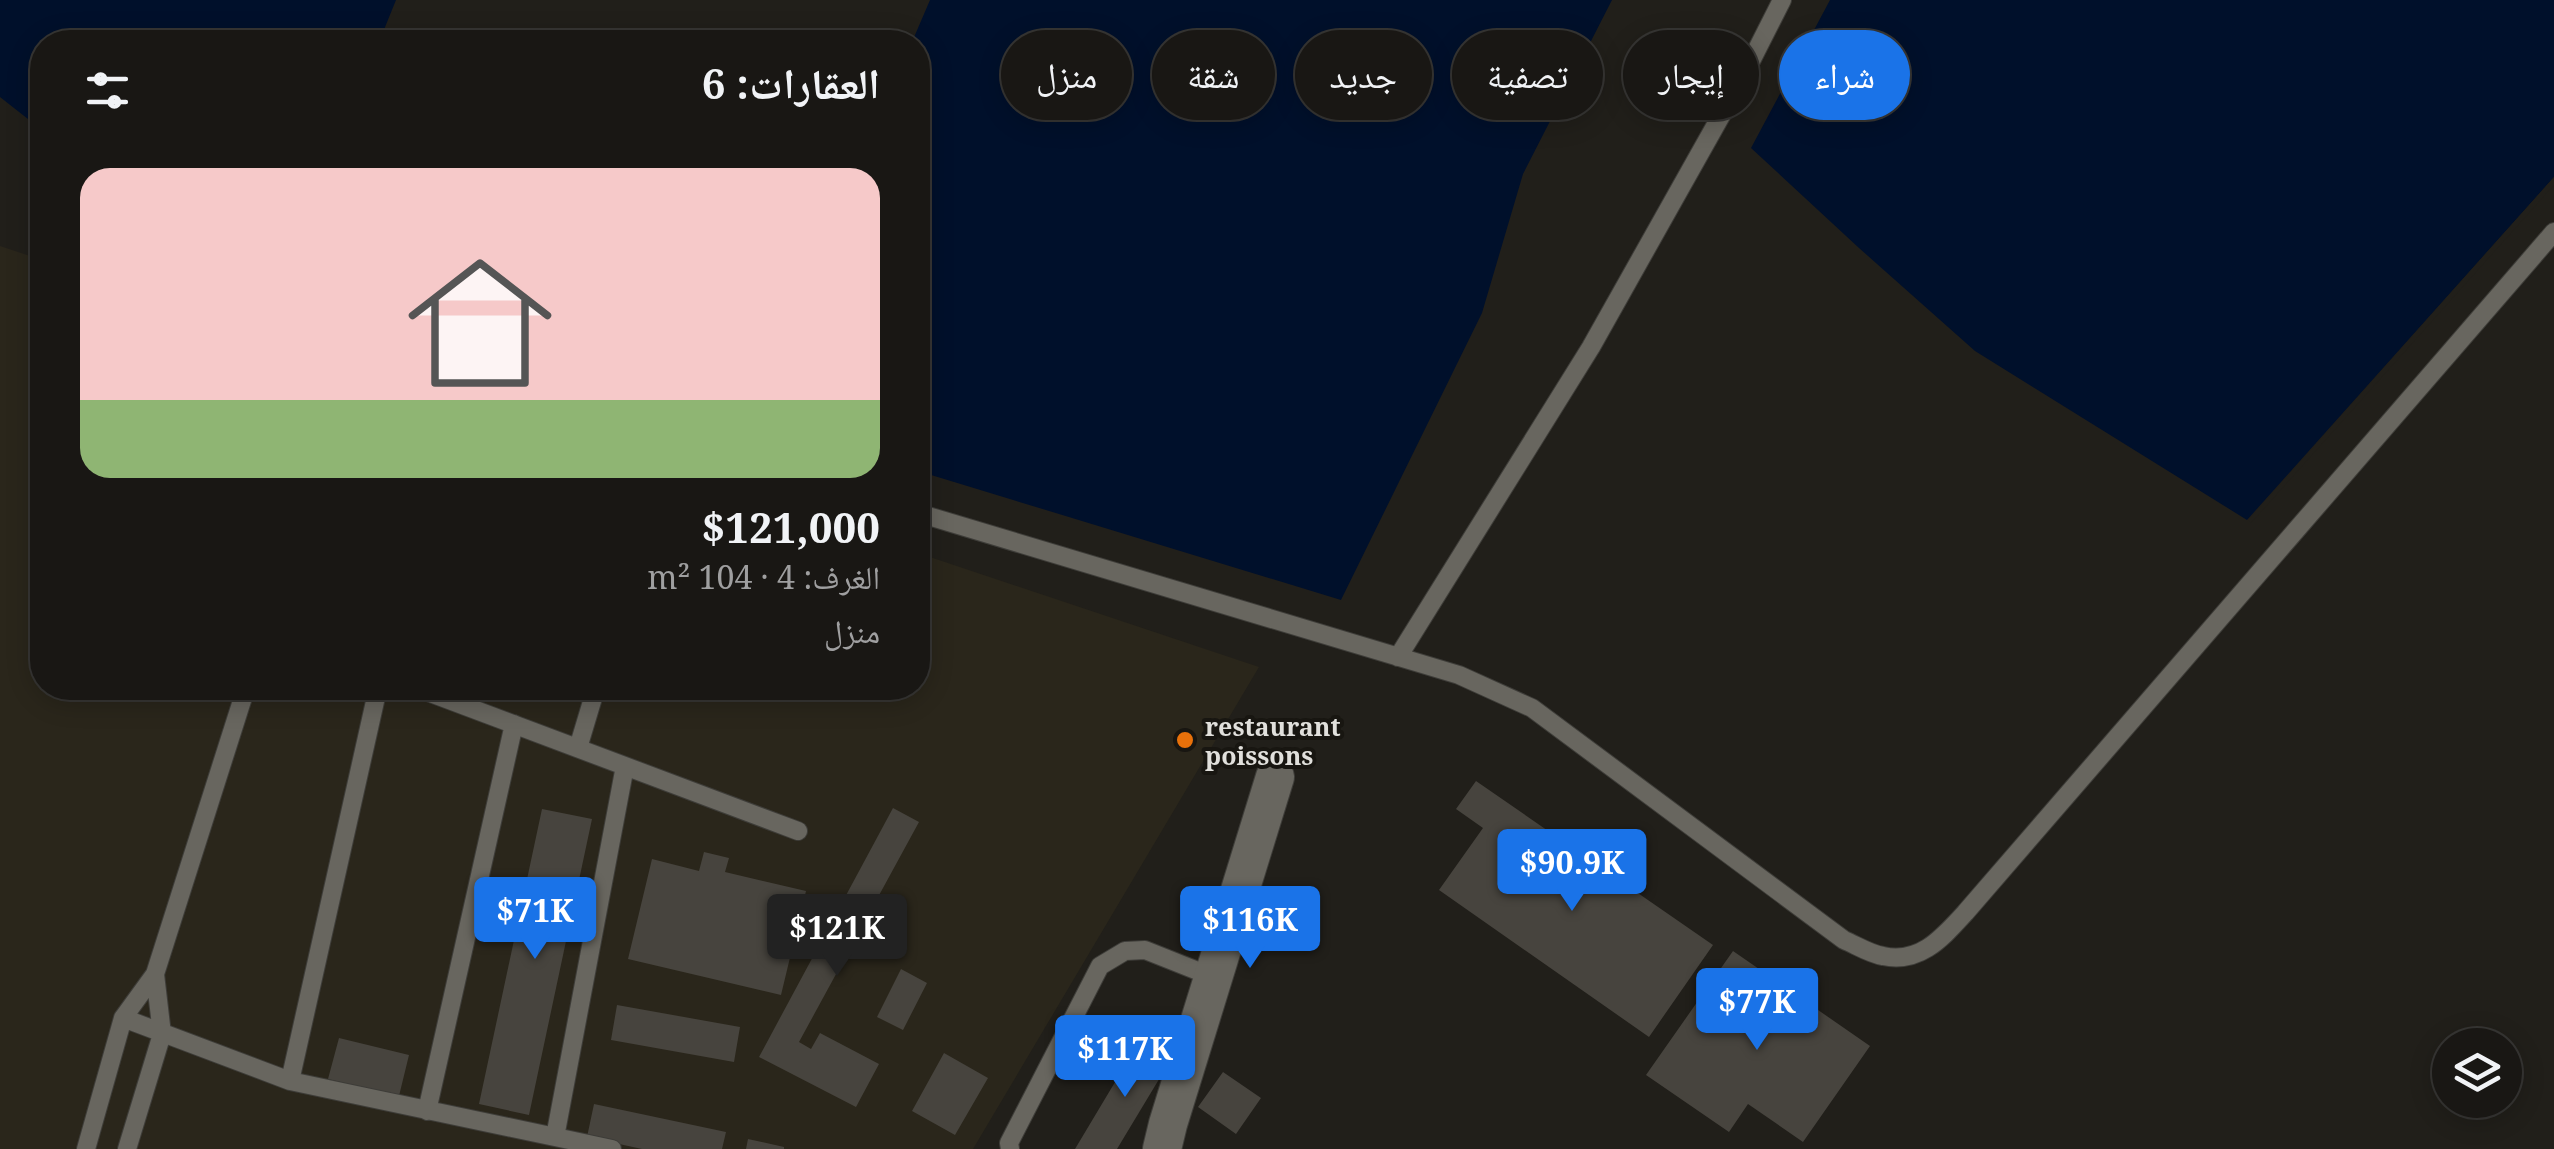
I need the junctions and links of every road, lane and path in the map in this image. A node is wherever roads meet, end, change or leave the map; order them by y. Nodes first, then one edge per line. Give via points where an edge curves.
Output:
1 (1782, 0) edge
2 (2554, 232) edge
3 (930, 517) edge
4 (1398, 657) junction
5 (242, 700) edge
6 (375, 700) edge
7 (449, 700) edge
8 (592, 700) edge
9 (514, 724) junction
10 (578, 748) junction
11 (625, 766) junction
12 (1276, 777) dead end
13 (798, 832) dead end
14 (155, 974) junction
15 (1213, 976) junction
16 (123, 1018) junction
17 (162, 1034) junction
18 (290, 1081) junction
19 (428, 1111) junction
20 (555, 1137) junction
21 (86, 1149) edge
22 (126, 1149) edge
23 (612, 1149) edge
24 (1010, 1149) edge
25 (1162, 1149) edge

1 - 4 lane via 1591,346
2 - 4 lane via 1965,913 1935,945 1912,957 1882,956 1844,940 1532,708 1459,674
3 - 4 lane
5 - 14 lane
6 - 18 lane
7 - 9 lane
8 - 10 lane
9 - 10 lane
9 - 19 lane
10 - 11 lane
11 - 13 lane
11 - 20 lane
12 - 15 street
14 - 16 lane
14 - 17 lane
15 - 24 lane via 1146,950 1125,950 1100,966
15 - 25 street
16 - 17 lane
16 - 21 lane
17 - 18 lane
17 - 22 lane
18 - 19 lane
19 - 20 lane
20 - 23 lane

